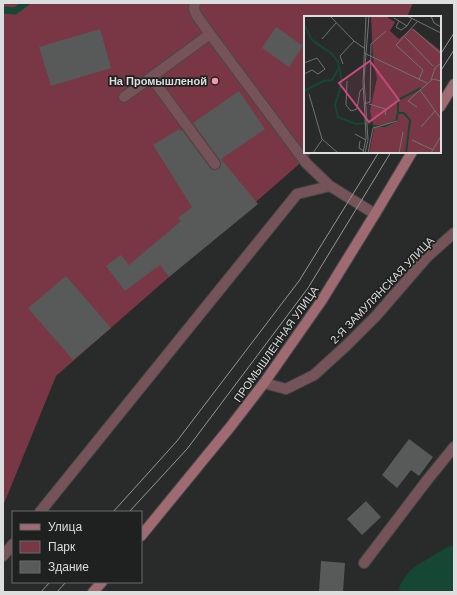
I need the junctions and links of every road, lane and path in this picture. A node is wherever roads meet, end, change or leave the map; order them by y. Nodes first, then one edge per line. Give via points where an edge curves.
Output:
1 (195, 3) edge
2 (210, 34) junction
3 (151, 77) junction
4 (454, 84) edge
5 (124, 97) dead end
6 (441, 105) edge
7 (411, 153) edge
8 (215, 164) dead end
9 (330, 186) junction
10 (375, 214) junction
11 (454, 233) edge
12 (264, 383) junction
13 (454, 447) edge
14 (41, 511) edge
15 (142, 535) edge
16 (12, 545) edge
17 (3, 556) edge
18 (364, 563) dead end
19 (101, 583) edge
20 (93, 592) edge

1 - 2 lane via 197,16
2 - 3 lane
2 - 9 lane via 306,163
3 - 5 lane
3 - 8 lane
4 - 6 main road
7 - 10 main road, ПРОМЫШЛЕННАЯ УЛИЦА
9 - 10 lane
9 - 14 lane via 297,194
10 - 12 main road, ПРОМЫШЛЕННАЯ УЛИЦА via 322,300
11 - 12 lane, 2-Я ЗАМУЛЯНСКАЯ УЛИЦА via 428,257 347,346 314,375 286,389
12 - 15 main road, ПРОМЫШЛЕННАЯ УЛИЦА
13 - 18 lane
16 - 17 lane
19 - 20 main road

